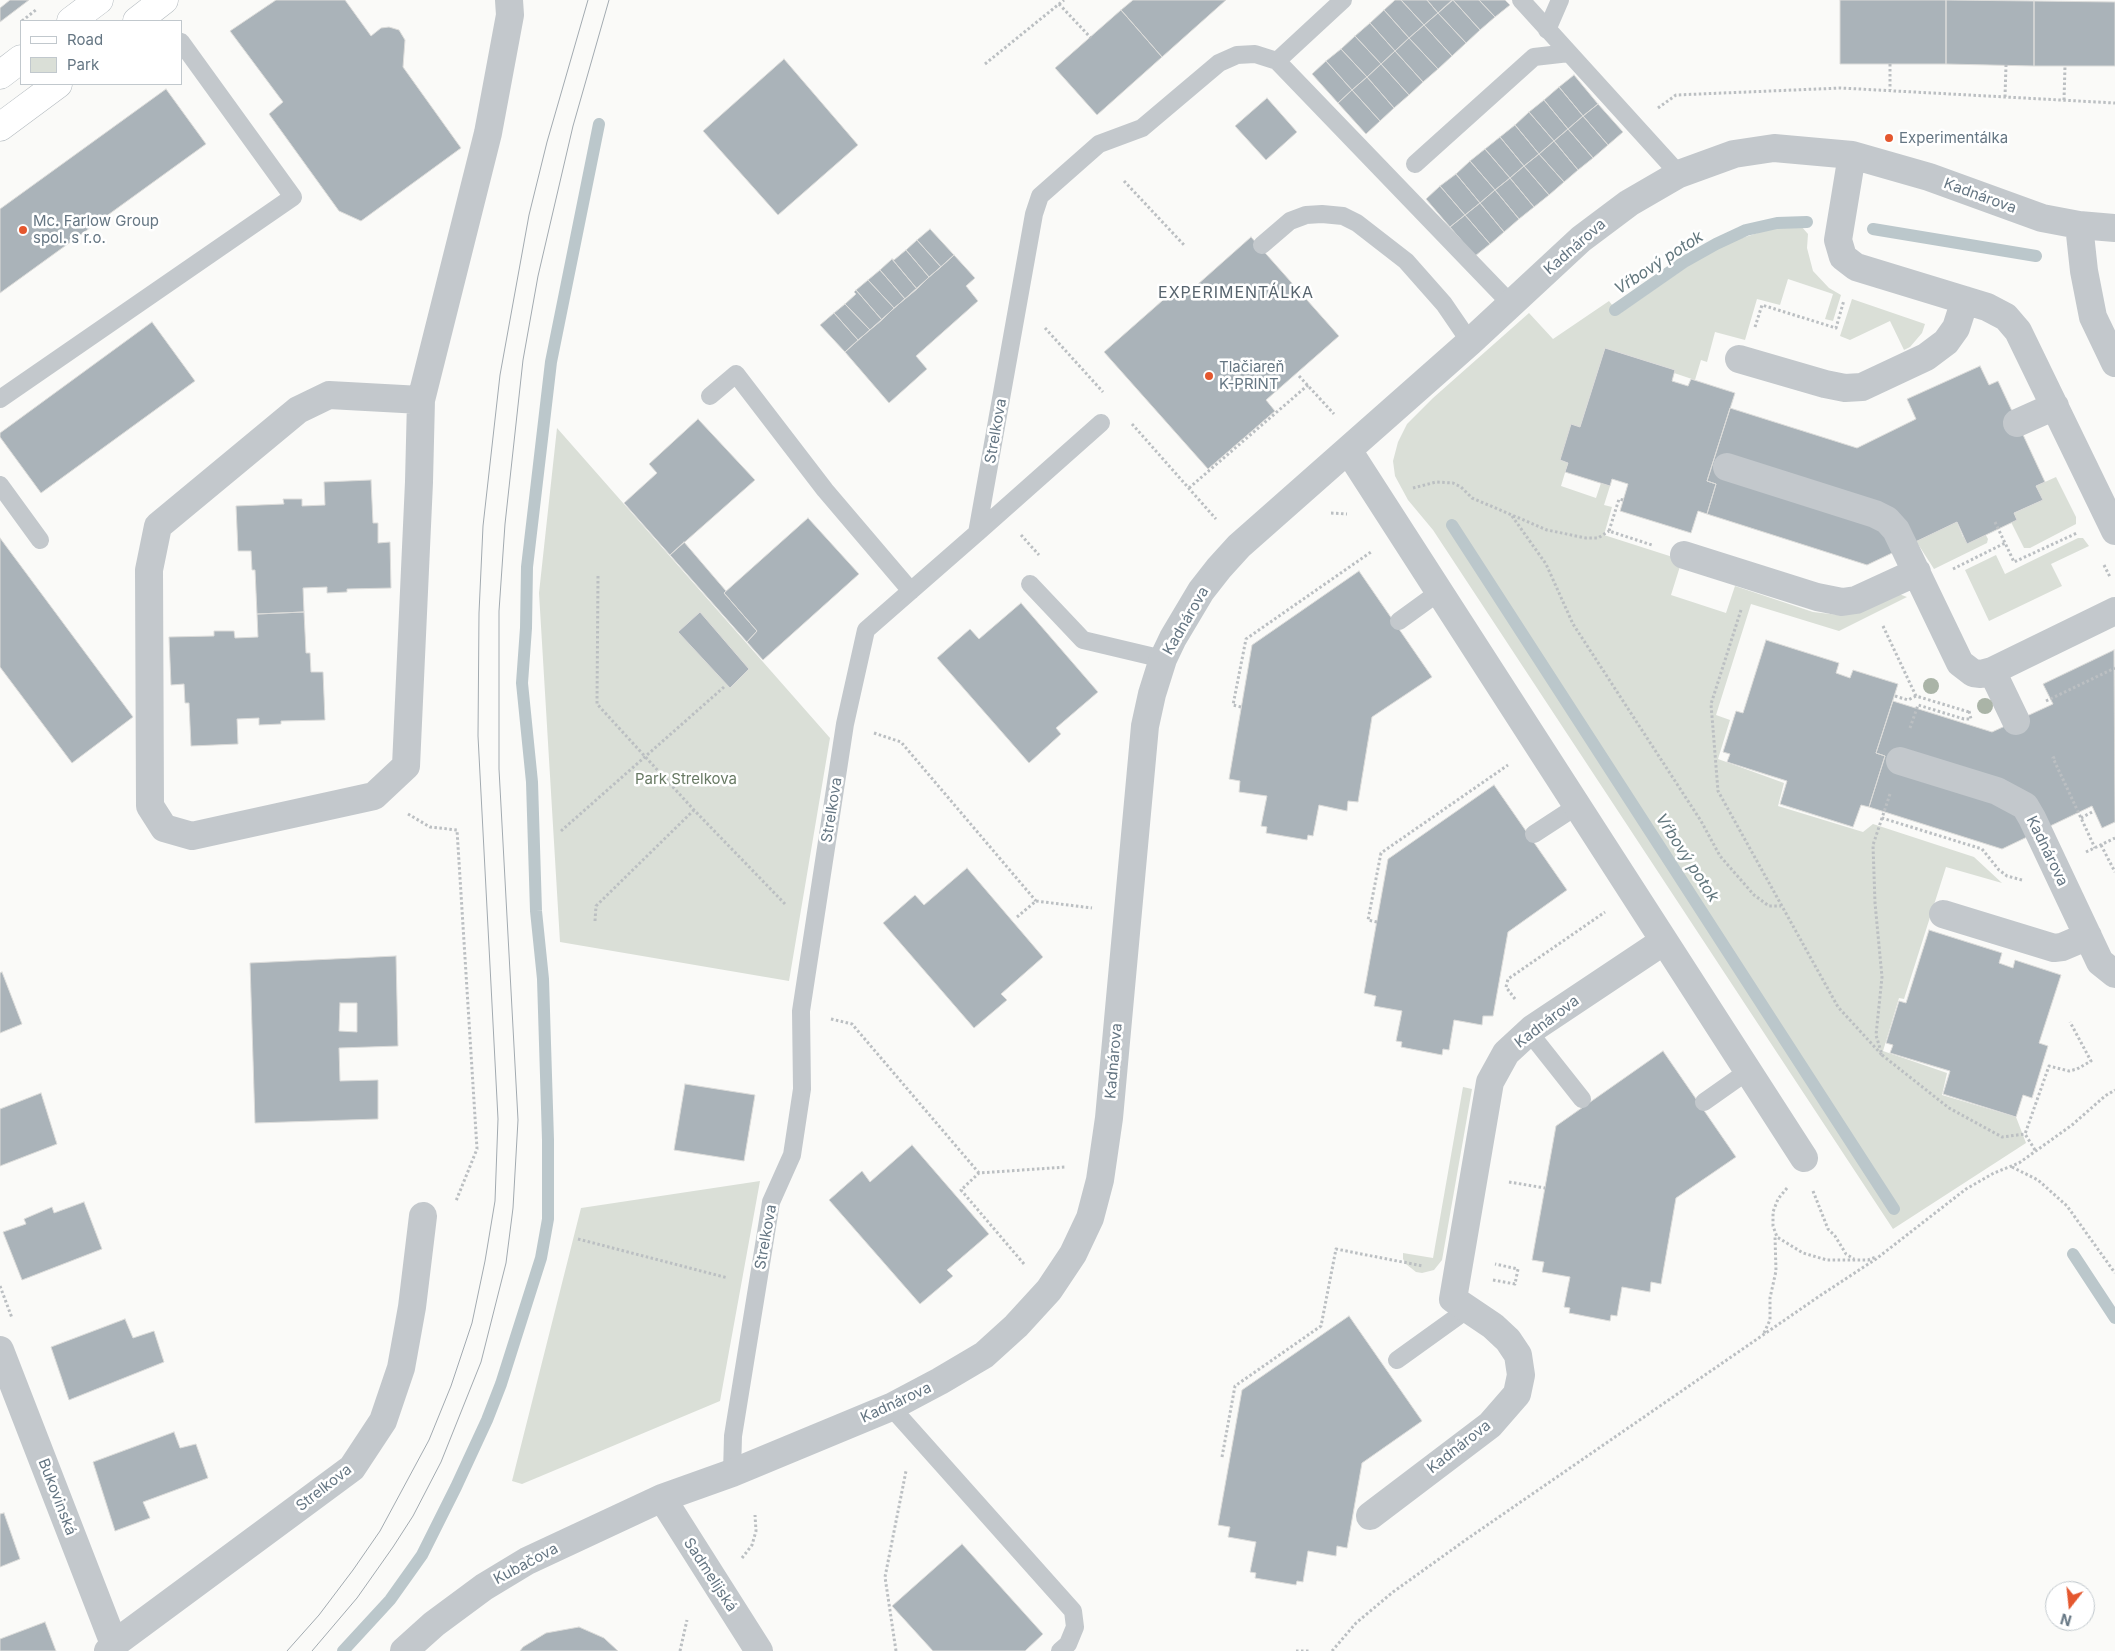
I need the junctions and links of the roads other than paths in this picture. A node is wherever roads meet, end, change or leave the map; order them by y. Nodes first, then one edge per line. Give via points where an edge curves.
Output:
1 (99, 0) edge
2 (509, 0) edge
3 (1343, 0) edge
4 (1521, 0) edge
5 (1560, 0) edge
6 (72, 20) edge
7 (1548, 30) junction
8 (182, 43) edge
9 (1569, 54) junction
10 (20, 60) edge
11 (1277, 61) junction
12 (0, 75) edge
13 (57, 85) edge
14 (0, 127) edge
15 (1852, 155) junction
16 (1415, 164) dead end
17 (1679, 174) junction
18 (2079, 225) junction
19 (2115, 228) edge
20 (1262, 245) dead end
21 (1965, 300) junction
22 (1511, 304) junction
23 (1470, 342) junction
24 (1739, 359) dead end
25 (2115, 363) edge
26 (710, 396) dead end
27 (0, 399) edge
28 (421, 400) junction
29 (2055, 406) junction
30 (1101, 423) dead end
31 (2017, 423) dead end
32 (1348, 450) junction
33 (1727, 467) dead end
34 (0, 485) edge
35 (2115, 531) edge
36 (977, 533) junction
37 (40, 540) dead end
38 (1671, 551) road end
39 (1920, 578) junction
40 (1030, 584) dead end
41 (911, 591) junction
42 (1439, 592) junction
43 (2115, 611) edge
44 (1399, 621) dead end
45 (1163, 659) junction
46 (1992, 671) junction
47 (2016, 721) dead end
48 (1900, 762) dead end
49 (1577, 806) junction
50 (1534, 834) dead end
51 (1942, 914) dead end
52 (2088, 936) junction
53 (1664, 941) junction
54 (2115, 974) edge
55 (1529, 1032) junction
56 (1748, 1071) junction
57 (1582, 1098) dead end
58 (1704, 1102) dead end
59 (1804, 1158) dead end
60 (423, 1216) dead end
61 (1468, 1309) junction
62 (0, 1350) edge
63 (1397, 1360) dead end
64 (891, 1407) junction
65 (732, 1473) junction
66 (662, 1498) junction
67 (1370, 1516) dead end
68 (111, 1648) edge
69 (404, 1651) edge
70 (759, 1651) edge
71 (1060, 1651) edge

1 - 6 main road
2 - 28 street via 510,15 488,133
3 - 11 lane
4 - 7 lane
5 - 7 lane
7 - 9 lane
8 - 27 lane via 293,197
9 - 16 lane via 1534,57
9 - 17 lane
10 - 12 main road
11 - 22 lane
11 - 36 lane, Strelkova via 1254,54 1237,55 1219,63 1142,128 1099,144 1040,196 1034,214
13 - 14 main road
15 - 17 street, Kadnárova via 1788,149 1754,150
15 - 18 street, Kadnárova via 1928,177 2023,212
15 - 21 street via 1838,240 1843,257 1856,267
17 - 22 street, Kadnárova via 1602,222
18 - 19 street, Kadnárova
18 - 25 street via 2093,317
20 - 23 lane via 1290,221 1306,215 1343,216 1406,261 1444,304
21 - 24 street via 1956,328 1946,342 1926,357 1862,386 1845,388 1825,384
21 - 29 street via 2006,317 2018,331
22 - 23 street, Kadnárova
23 - 32 street, Kadnárova
26 - 41 lane via 736,374 825,490
28 - 28 street via 406,766 374,796 192,836 164,828 150,806 148,570 158,526 298,410 329,395
29 - 31 street
29 - 35 street
30 - 36 lane
32 - 42 street
32 - 45 street, Kadnárova via 1239,546 1219,568 1189,610
33 - 39 street via 1887,520 1896,530
34 - 37 lane
36 - 41 lane, Strelkova
38 - 39 street via 1842,602
39 - 46 street via 1960,663 1973,673
40 - 45 lane via 1083,640
41 - 65 lane, Strelkova via 866,630 845,724 801,1011 802,1089 792,1155 771,1202 733,1436
42 - 44 lane
42 - 49 street
43 - 46 street
45 - 64 street, Kadnárova via 1145,726 1109,1118 1100,1180 1090,1218 1073,1254 1054,1283 1016,1326 984,1355
46 - 47 street
48 - 52 street, Kadnárova via 1997,790 2025,806
49 - 50 lane
49 - 53 street
51 - 52 street via 2054,948
52 - 54 street, Kadnárova via 2100,962
53 - 55 street, Kadnárova
53 - 56 street
55 - 57 lane
55 - 61 street, Kadnárova via 1506,1053 1490,1082 1453,1299
56 - 58 lane
56 - 59 street
60 - 68 street, Strelkova via 401,1368 383,1421 357,1462
61 - 63 lane
61 - 67 street, Kadnárova via 1493,1326 1518,1355 1521,1375 1517,1394 1490,1425
62 - 68 street, Bukovinská
64 - 65 street, Kadnárova
64 - 71 lane via 1073,1611 1075,1627 1068,1644
65 - 66 street, Kadnárova
66 - 69 street, Kubačova via 528,1562 484,1587
66 - 70 street, Sadmelijská

